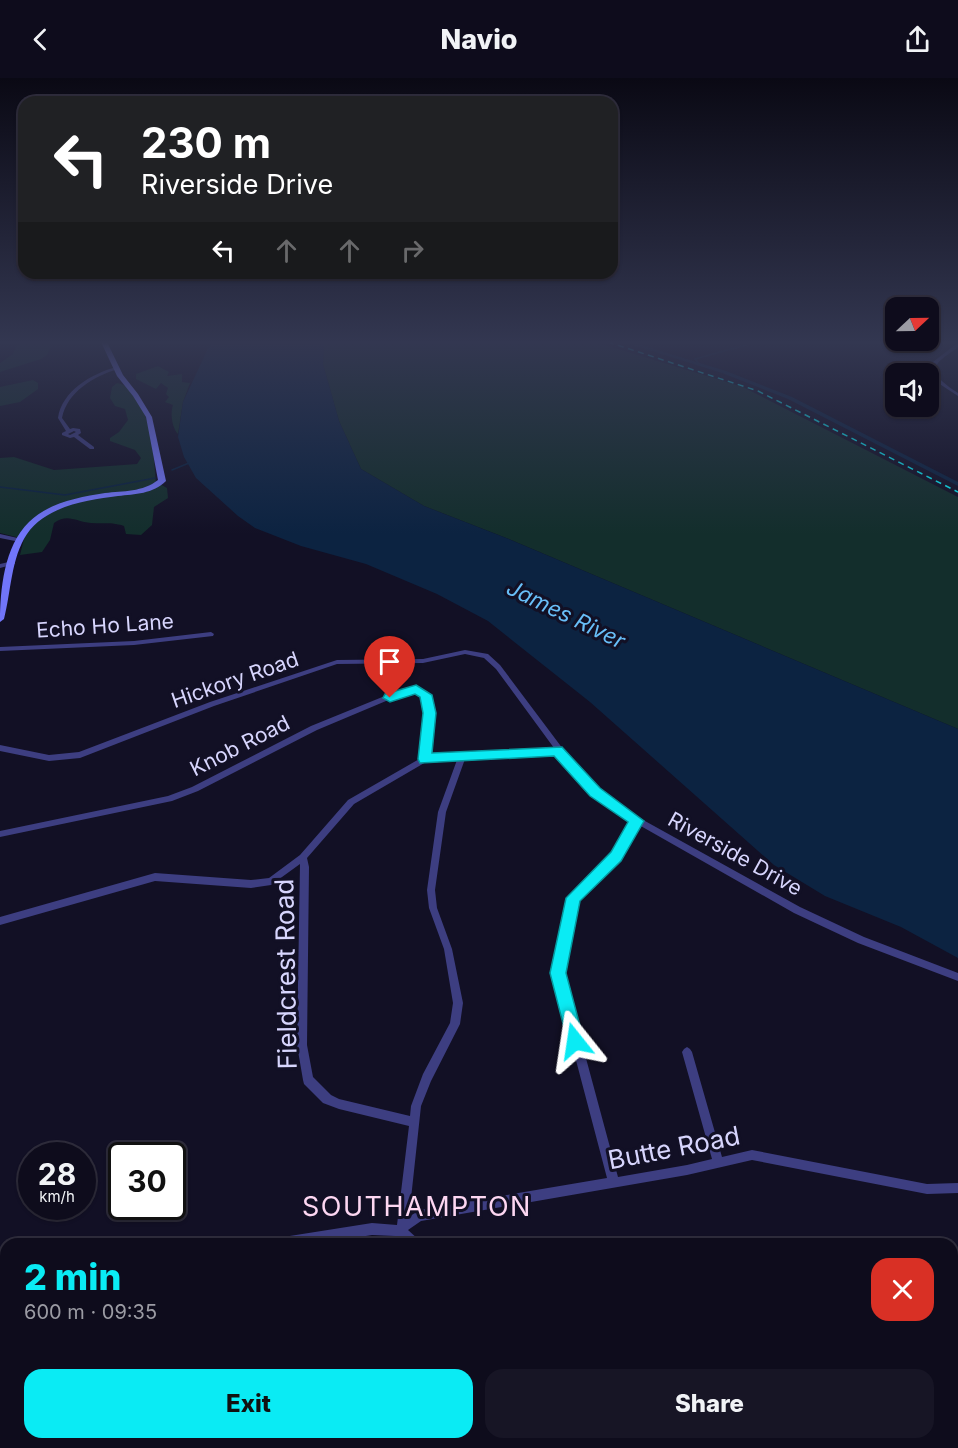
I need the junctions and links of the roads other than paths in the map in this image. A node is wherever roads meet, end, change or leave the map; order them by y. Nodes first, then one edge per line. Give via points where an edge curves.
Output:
1 (63, 406) edge
2 (142, 406) edge
3 (92, 448) dead end
4 (0, 536) edge
5 (20, 540) junction
6 (14, 563) junction
7 (0, 566) edge
8 (0, 619) edge
9 (212, 634) dead end
10 (0, 649) edge
11 (486, 656) joint
12 (0, 748) edge
13 (558, 750) junction
14 (462, 757) junction
15 (425, 759) junction
16 (637, 821) junction
17 (0, 834) edge
18 (303, 857) junction
19 (0, 921) edge
20 (958, 977) edge
21 (687, 1052) dead end
22 (414, 1122) junction
23 (718, 1163) junction
24 (614, 1183) junction
25 (958, 1188) edge
26 (401, 1230) junction
27 (313, 1238) edge
28 (400, 1238) edge
29 (409, 1238) edge

1 - 3 street via 60,418 68,430 79,430 75,435
2 - 5 street via 149,417 162,482 149,489 62,507 30,525
4 - 5 street
5 - 6 street
6 - 7 street
6 - 8 street
9 - 10 street, Echo Ho Lane via 134,644
11 - 12 street, Hickory Road via 465,651 423,661 337,662 212,704 80,755 49,758
11 - 13 street, Riverside Drive
13 - 14 street
13 - 16 street, Riverside Drive via 595,792
14 - 15 street
14 - 22 street via 442,812 431,890 433,908 448,949 458,1003 456,1024 427,1078
15 - 17 street, Knob Road via 428,701 421,691 404,691 314,728 168,799
15 - 18 street via 351,802
16 - 20 street, Riverside Drive via 797,910 861,940
16 - 24 street via 616,856 573,898 558,973
18 - 19 street via 270,881 251,884 155,877
18 - 22 street, Fieldcrest Road via 302,1045 308,1080 327,1099 339,1104
21 - 23 street
22 - 26 street
23 - 24 street, Butte Road
23 - 25 street, Butte Road via 752,1155 927,1188
24 - 26 street, Butte Road via 419,1216
26 - 27 street via 372,1228
26 - 28 street
26 - 29 street

